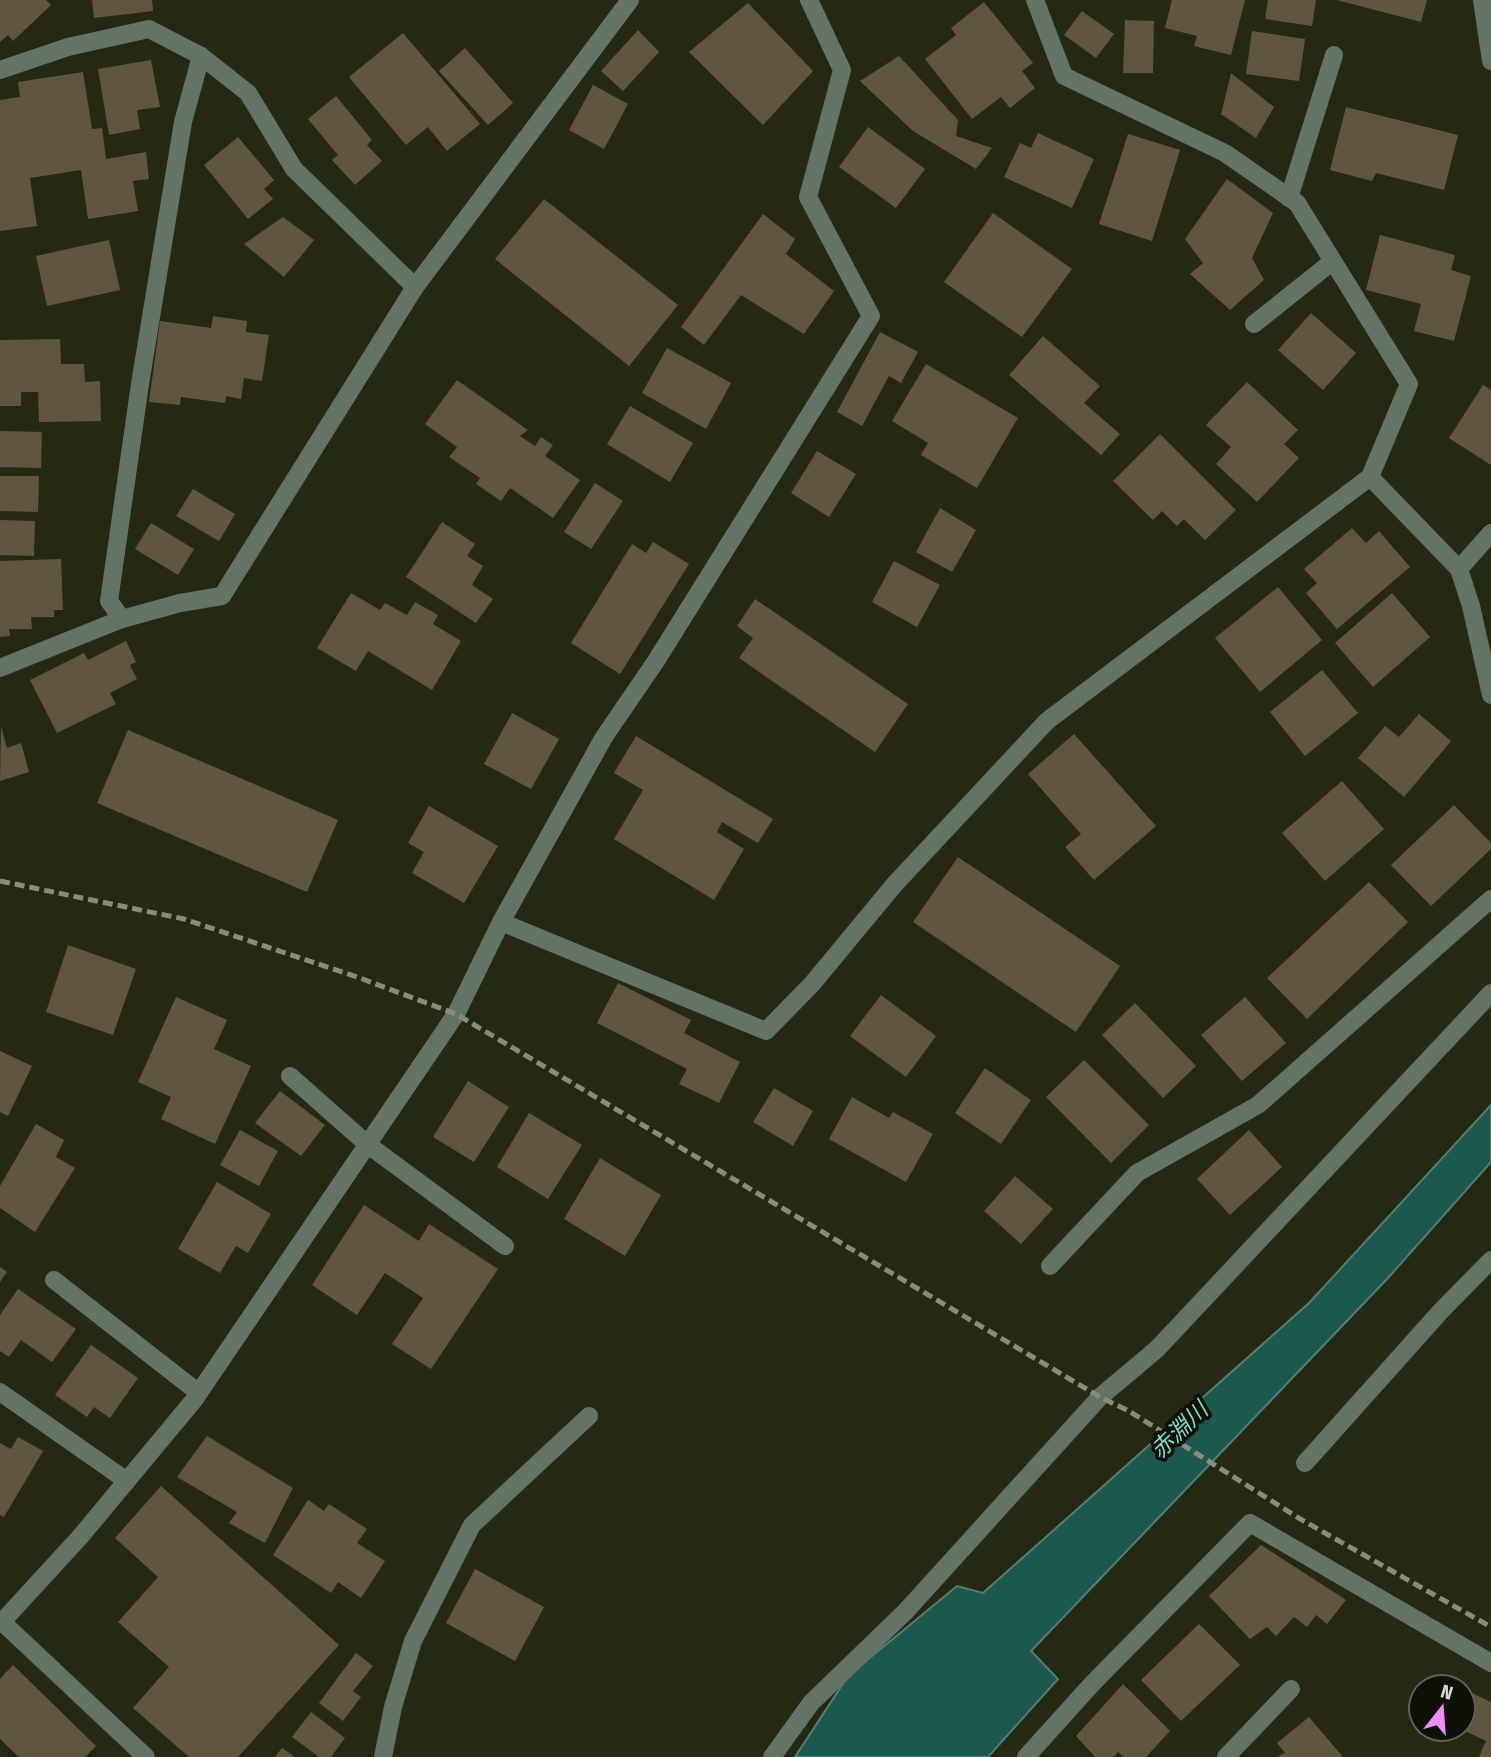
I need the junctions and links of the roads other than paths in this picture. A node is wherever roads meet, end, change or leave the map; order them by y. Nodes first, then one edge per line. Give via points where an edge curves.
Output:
1 (631, 0) edge
2 (809, 0) edge
3 (1035, 0) edge
4 (1482, 0) edge
5 (1334, 55) dead end
6 (201, 56) junction
7 (1491, 61) edge
8 (0, 70) edge
9 (1289, 198) junction
10 (1333, 261) junction
11 (415, 287) junction
12 (1254, 324) dead end
13 (1370, 478) junction
14 (1491, 533) edge
15 (1459, 569) junction
16 (122, 619) junction
17 (0, 667) edge
18 (1491, 695) edge
19 (1491, 899) edge
20 (501, 922) junction
21 (1491, 993) edge
22 (290, 1076) dead end
23 (367, 1144) junction
24 (505, 1246) dead end
25 (1491, 1260) edge
26 (1050, 1266) dead end
27 (54, 1280) dead end
28 (0, 1392) edge
29 (199, 1393) junction
30 (589, 1416) dead end
31 (1305, 1464) dead end
32 (127, 1481) junction
33 (1, 1623) edge
34 (1491, 1663) edge
35 (1291, 1689) dead end
36 (146, 1757) edge
37 (383, 1757) edge
38 (772, 1757) edge
39 (1026, 1757) edge
40 (1226, 1757) edge

1 - 11 street
2 - 20 street via 842,70 808,197 871,316 604,737
3 - 9 street via 1064,76 1225,153
4 - 7 street
5 - 9 street
6 - 8 street via 149,29 68,47
6 - 11 street via 248,93 294,169
6 - 16 street via 183,122 109,601
9 - 10 street via 1297,203
10 - 12 street
10 - 13 street via 1409,384
11 - 16 street via 222,596
13 - 15 street
13 - 20 street via 1047,721 766,1031
14 - 15 street
15 - 18 street
16 - 17 street
19 - 26 street via 1258,1105 1137,1173
20 - 23 street via 456,1014
21 - 38 street via 1157,1349 1100,1396 906,1611 811,1703
22 - 23 street
23 - 24 street
23 - 29 street
25 - 31 street
27 - 29 street
28 - 32 street
29 - 32 street
30 - 37 street via 472,1525 413,1641
32 - 33 street
33 - 36 street
34 - 39 street via 1250,1523
35 - 40 street

